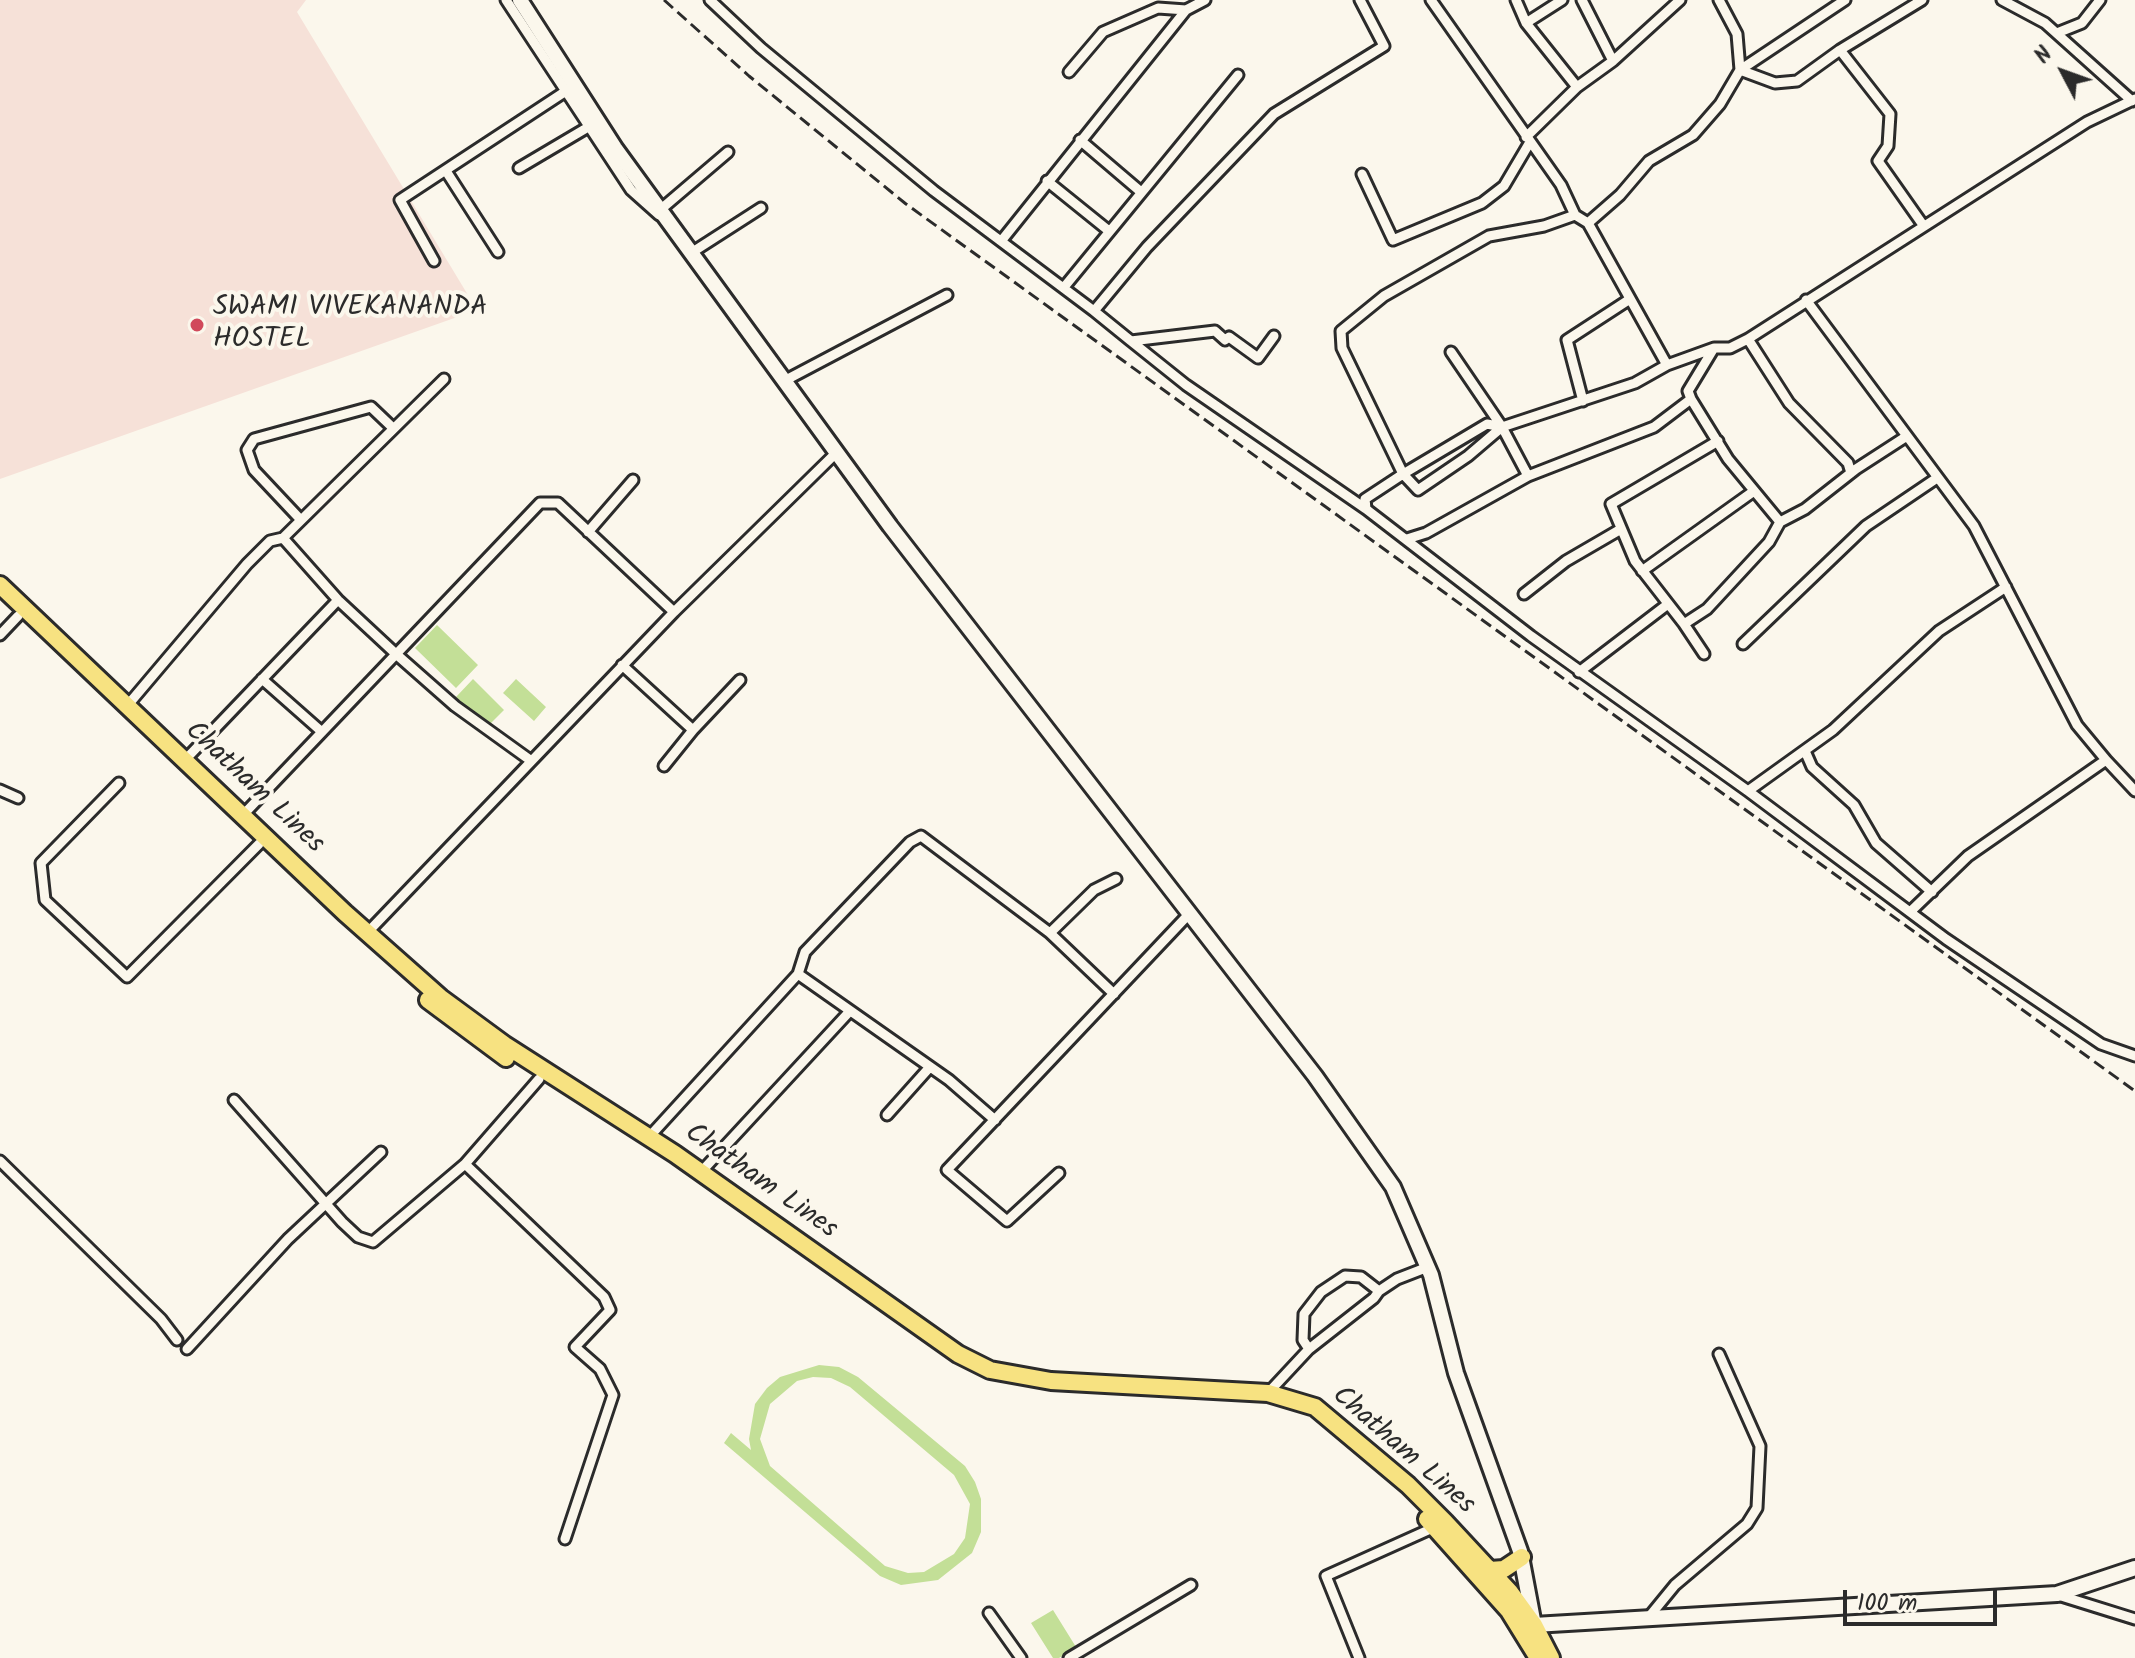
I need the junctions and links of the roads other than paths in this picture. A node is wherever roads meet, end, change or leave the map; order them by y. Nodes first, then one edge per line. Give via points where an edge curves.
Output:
1 (506, 0) edge
2 (520, 0) edge
3 (710, 0) edge
4 (1205, 0) edge
5 (1360, 0) edge
6 (1431, 0) edge
7 (1516, 0) edge
8 (1562, 0) edge
9 (1582, 0) edge
10 (1680, 0) edge
11 (1719, 0) edge
12 (1845, 0) edge
13 (1922, 0) edge
14 (2002, 0) edge
15 (2100, 0) edge
16 (1186, 10) junction
17 (1526, 23) junction
18 (2057, 33) junction
19 (1840, 50) junction
20 (1613, 61) junction
21 (1740, 70) junction
22 (1069, 72) dead end
23 (1238, 75) dead end
24 (1577, 87) junction
25 (566, 91) junction
26 (2134, 100) edge
27 (590, 126) junction
28 (1080, 140) junction
29 (1528, 140) junction
30 (728, 152) dead end
31 (519, 168) dead end
32 (446, 171) junction
33 (1362, 174) dead end
34 (1047, 181) junction
35 (1141, 192) junction
36 (761, 208) dead end
37 (1575, 215) junction
38 (664, 216) junction
39 (1588, 223) junction
40 (1923, 225) junction
41 (1109, 231) junction
42 (1002, 240) junction
43 (498, 252) dead end
44 (691, 253) junction
45 (434, 261) dead end
46 (1065, 286) junction
47 (947, 295) dead end
48 (1630, 299) junction
49 (1806, 300) junction
50 (1094, 311) junction
51 (1274, 336) dead end
52 (1748, 339) junction
53 (1131, 341) junction
54 (1714, 348) junction
55 (1451, 352) dead end
56 (1667, 365) junction
57 (444, 379) dead end
58 (784, 381) junction
59 (1691, 399) junction
60 (1583, 401) junction
61 (1502, 427) junction
62 (393, 428) junction
63 (1907, 436) junction
64 (1718, 441) junction
65 (836, 453) junction
66 (1851, 473) junction
67 (1403, 474) junction
68 (1528, 476) junction
69 (1937, 478) junction
70 (633, 480) dead end
71 (1754, 491) junction
72 (1366, 509) junction
73 (300, 519) junction
74 (1780, 522) junction
75 (1621, 529) junction
76 (588, 532) junction
77 (283, 538) junction
78 (1407, 539) junction
79 (1642, 571) junction
80 (0, 585) edge
81 (2006, 587) junction
82 (1524, 594) dead end
83 (0, 599) edge
84 (338, 600) junction
85 (1668, 604) junction
86 (674, 612) junction
87 (18, 616) junction
88 (1684, 624) junction
89 (0, 635) edge
90 (1743, 644) dead end
91 (396, 654) junction
92 (1704, 654) dead end
93 (622, 665) junction
94 (1579, 672) junction
95 (262, 679) junction
96 (740, 680) dead end
97 (127, 706) junction
98 (693, 730) junction
99 (322, 732) junction
100 (1805, 751) junction
101 (530, 760) junction
102 (2106, 760) junction
103 (184, 761) junction
104 (664, 766) dead end
105 (119, 783) dead end
106 (0, 790) edge
107 (1748, 791) junction
108 (2135, 791) edge
109 (18, 798) dead end
110 (242, 816) junction
111 (259, 844) junction
112 (1116, 879) dead end
113 (1932, 892) junction
114 (1910, 912) junction
115 (1189, 914) junction
116 (367, 933) junction
117 (1050, 933) junction
118 (798, 974) junction
119 (1114, 994) junction
120 (850, 1011) junction
121 (2135, 1056) edge
122 (929, 1068) junction
123 (539, 1079) junction
124 (234, 1100) dead end
125 (887, 1115) dead end
126 (611, 1118) junction
127 (995, 1120) junction
128 (649, 1137) junction
129 (381, 1152) dead end
130 (0, 1161) edge
131 (465, 1164) junction
132 (701, 1172) junction
133 (1059, 1173) dead end
134 (327, 1205) junction
135 (1428, 1267) junction
136 (1379, 1291) junction
137 (177, 1340) dead end
138 (187, 1349) dead end
139 (1309, 1349) junction
140 (1719, 1354) dead end
141 (1268, 1393) junction
142 (1435, 1527) junction
143 (565, 1539) dead end
144 (1522, 1557) junction
145 (2135, 1568) edge
146 (1490, 1570) junction
147 (1191, 1585) dead end
148 (2057, 1594) junction
149 (989, 1613) dead end
150 (1648, 1618) junction
151 (2135, 1619) edge
152 (1528, 1628) junction
153 (1021, 1658) edge
154 (1069, 1658) edge
155 (1359, 1658) edge
156 (1538, 1658) edge
157 (1551, 1658) edge

1 - 25 street
2 - 38 street
3 - 42 street via 911,172
4 - 16 street
5 - 50 street via 1384,46 1274,114 1147,247
6 - 29 street
7 - 17 street
8 - 17 street
9 - 20 street
10 - 20 street
11 - 21 street via 1737,34
12 - 21 street
13 - 19 street
14 - 18 street
15 - 18 street via 2082,23
16 - 22 street via 1158,8 1103,32
16 - 28 street
17 - 24 street
18 - 26 street
19 - 21 street via 1797,81 1775,83
19 - 40 street via 1890,114 1888,146 1878,161
20 - 24 street
21 - 39 street via 1693,135 1649,161
23 - 35 street
24 - 29 street
25 - 27 street
25 - 32 street
26 - 40 street via 2087,122
27 - 31 street
27 - 38 street via 631,190
28 - 34 street
28 - 35 street
29 - 33 street via 1504,186 1482,203 1393,240
29 - 37 street via 1561,185
30 - 38 street
32 - 43 street
32 - 45 street via 400,200
34 - 41 street
34 - 42 street
35 - 41 street
36 - 44 street
37 - 39 street
37 - 67 street via 1489,236 1384,296 1341,331 1342,348
38 - 44 street
39 - 48 street
40 - 49 street
41 - 46 street
42 - 46 street
44 - 58 street
46 - 50 street
47 - 58 street
48 - 56 street
48 - 60 street via 1567,340
49 - 52 street
49 - 63 street
50 - 53 street
51 - 53 street via 1258,358 1215,331
52 - 54 street via 1730,348
52 - 66 street via 1789,403 1848,463
53 - 72 street
54 - 56 street
54 - 59 street via 1688,391
55 - 61 street
56 - 60 street
57 - 62 street
58 - 65 street
59 - 64 street
59 - 68 street via 1654,427
60 - 61 street
61 - 67 street via 1487,424
61 - 67 street via 1418,490
61 - 68 street
62 - 73 street
62 - 73 street via 371,407 254,439 247,450 254,470
63 - 66 street
63 - 69 street
64 - 71 street
64 - 75 street via 1611,504
65 - 86 street
65 - 115 street
66 - 74 street
67 - 72 street via 1365,499
68 - 78 street
69 - 81 street via 1974,526
69 - 90 street via 1866,526
70 - 76 street
71 - 74 street
71 - 79 street
72 - 78 street
73 - 77 street
74 - 88 street via 1769,542 1707,609
75 - 79 street
75 - 82 street via 1566,561
76 - 86 street
76 - 91 street via 558,503 540,503
77 - 84 street
77 - 97 street via 270,541 247,564
78 - 94 street
79 - 85 street
80 - 97 highway, Chatham Lines
81 - 100 street via 1939,631
81 - 102 street via 2077,725
83 - 87 highway, Chatham Lines
84 - 91 street
84 - 95 street
85 - 88 street
85 - 94 street
86 - 93 street
87 - 89 street
87 - 111 highway, Chatham Lines
88 - 92 street
91 - 99 street
91 - 101 street via 455,706
93 - 98 street
93 - 101 street
94 - 107 street
95 - 99 street
95 - 103 street
96 - 98 street
97 - 103 highway, Chatham Lines
98 - 104 street
99 - 110 street
100 - 107 street
100 - 113 street via 1812,767 1854,805 1876,843
101 - 116 street
102 - 108 street
102 - 113 street via 1968,856
103 - 110 highway, Chatham Lines
105 - 111 street via 41,863 45,900 127,977
106 - 109 street
107 - 114 street
110 - 116 highway, Chatham Lines
111 - 123 highway, Chatham Lines via 441,1012
112 - 117 street via 1094,890
113 - 114 street
114 - 121 street via 2101,1044
115 - 119 street
115 - 135 street via 1393,1187
116 - 126 highway, Chatham Lines via 441,998
117 - 118 street via 921,836 805,952
117 - 119 street
118 - 120 street
118 - 128 street
119 - 127 street
120 - 122 street
120 - 132 street
122 - 125 street
122 - 127 street
123 - 126 highway, Chatham Lines
123 - 131 street
124 - 134 street
126 - 128 highway, Chatham Lines
126 - 142 highway, Chatham Lines via 973,1373 1058,1393 1286,1407 1340,1438
127 - 133 street via 947,1170 997,1213 1010,1220
128 - 132 highway, Chatham Lines
129 - 134 street
130 - 137 street
131 - 134 street via 373,1242 358,1237
131 - 143 street via 604,1297 610,1310 575,1347 600,1369 613,1395
132 - 141 highway, Chatham Lines via 958,1354 990,1370 1051,1381
134 - 138 street via 288,1239
135 - 136 street
135 - 144 street via 1456,1373
136 - 139 street
136 - 139 street via 1361,1277 1345,1276 1321,1292 1304,1314 1303,1340
139 - 141 street
140 - 150 street via 1760,1446 1757,1508 1747,1524 1675,1585
141 - 146 highway, Chatham Lines via 1298,1399 1327,1415 1408,1485
142 - 152 highway, Chatham Lines
142 - 155 street via 1326,1576
144 - 146 highway via 1504,1569
144 - 152 street
145 - 148 street
146 - 152 highway, Chatham Lines
147 - 154 street
148 - 150 street
148 - 151 street
149 - 153 street
150 - 152 street
152 - 156 highway, Chatham Lines
152 - 157 highway, Chatham Lines

